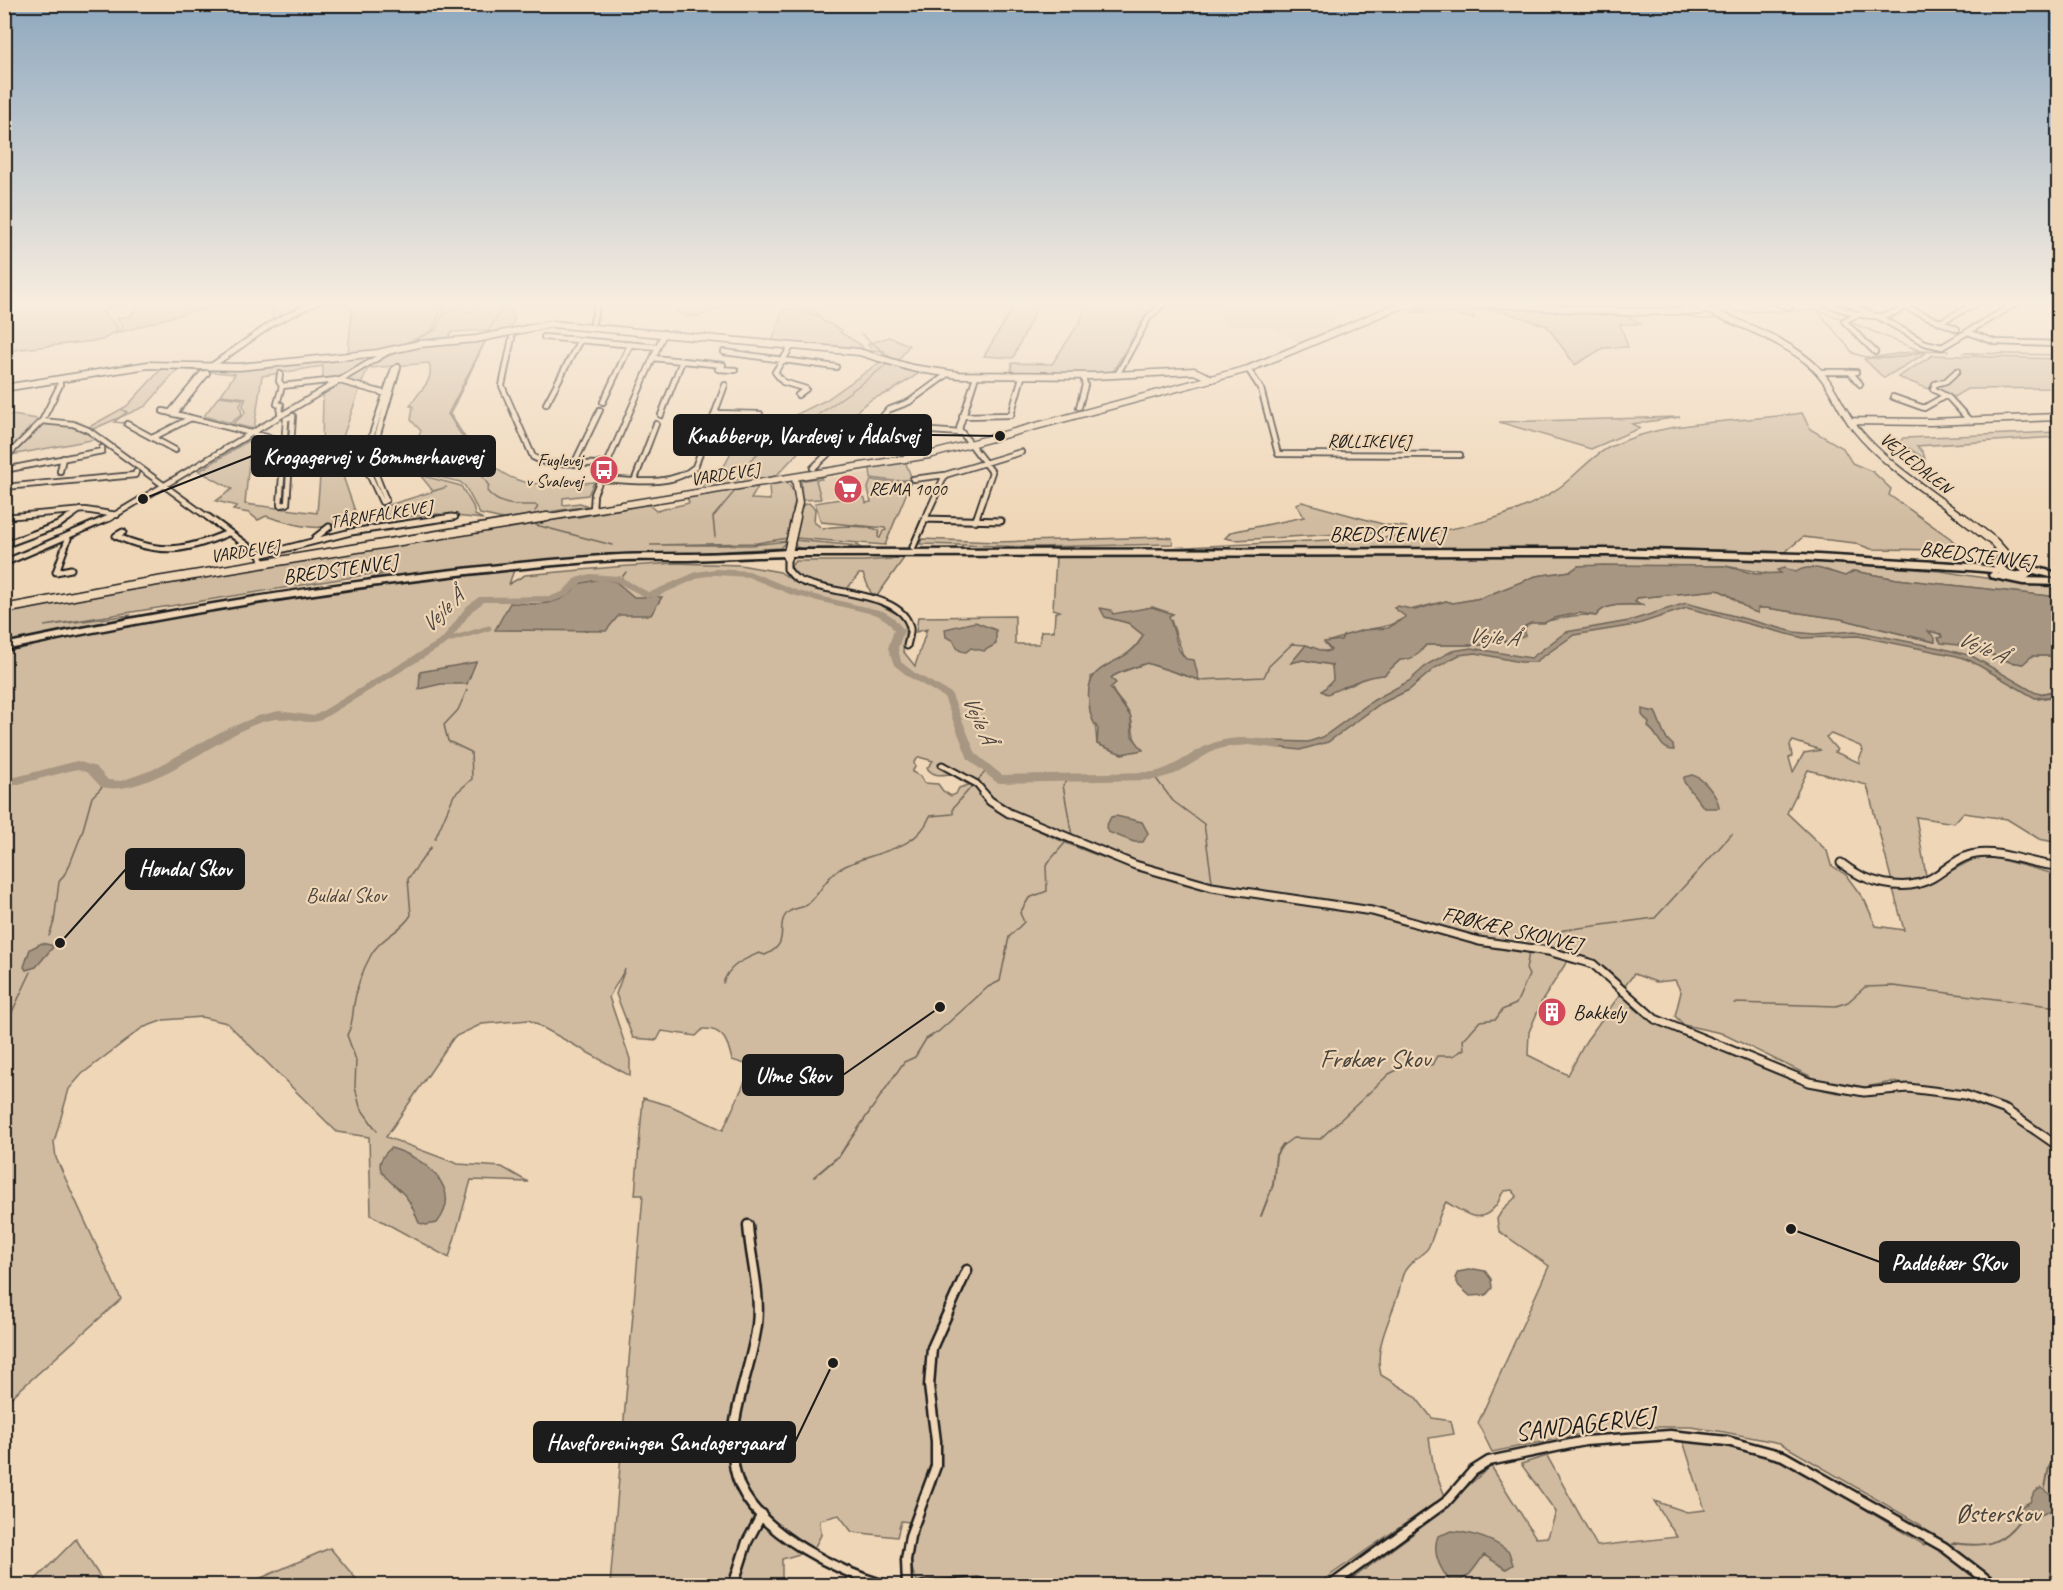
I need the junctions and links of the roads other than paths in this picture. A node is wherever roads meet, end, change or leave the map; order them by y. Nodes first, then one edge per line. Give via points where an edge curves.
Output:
1 (88, 375) edge
2 (280, 375) edge
3 (350, 375) edge
4 (393, 375) edge
5 (395, 375) edge
6 (504, 375) edge
7 (561, 375) edge
8 (616, 375) edge
9 (646, 375) edge
10 (676, 375) edge
11 (776, 375) edge
12 (969, 375) edge
13 (1110, 375) edge
14 (1204, 375) edge
15 (1226, 375) edge
16 (1252, 375) edge
17 (1823, 375) edge
18 (1853, 375) edge
19 (1952, 375) edge
20 (976, 376) junction
21 (1083, 376) junction
22 (1022, 377) junction
23 (944, 379) dead end
24 (1212, 379) junction
25 (59, 380) junction
26 (341, 381) junction
27 (1860, 384) dead end
28 (725, 385) dead end
29 (282, 386) junction
30 (4, 388) edge
31 (192, 390) dead end
32 (388, 394) junction
33 (798, 394) dead end
34 (1945, 396) junction
35 (1893, 397) dead end
36 (603, 402) dead end
37 (546, 404) dead end
38 (1079, 407) dead end
39 (600, 410) dead end
40 (163, 411) dead end
41 (172, 413) junction
42 (280, 413) dead end
43 (715, 413) junction
44 (661, 414) dead end
45 (760, 414) dead end
46 (962, 416) junction
47 (2058, 417) edge
48 (191, 418) junction
49 (42, 421) junction
50 (1850, 421) junction
51 (1970, 421) junction
52 (128, 424) dead end
53 (656, 424) dead end
54 (874, 428) junction
55 (898, 430) junction
56 (961, 433) junction
57 (254, 434) junction
58 (154, 437) junction
59 (887, 442) dead end
60 (287, 443) junction
61 (970, 444) junction
62 (102, 448) dead end
63 (175, 450) dead end
64 (1021, 453) dead end
65 (1460, 455) dead end
66 (63, 458) junction
67 (4, 459) edge
68 (363, 461) junction
69 (986, 462) junction
70 (370, 463) junction
71 (574, 464) junction
72 (607, 464) junction
73 (813, 468) dead end
74 (4, 470) edge
75 (60, 471) dead end
76 (136, 472) dead end
77 (945, 476) junction
78 (795, 478) junction
79 (600, 479) junction
80 (635, 479) junction
81 (913, 479) dead end
82 (4, 487) edge
83 (165, 487) junction
84 (80, 510) junction
85 (593, 510) junction
86 (117, 514) junction
87 (4, 517) edge
88 (455, 517) dead end
89 (926, 519) junction
90 (976, 520) junction
91 (1001, 521) dead end
92 (329, 527) dead end
93 (123, 532) dead end
94 (228, 533) junction
95 (1987, 537) junction
96 (68, 539) junction
97 (312, 540) junction
98 (4, 544) edge
99 (913, 547) dead end
100 (260, 555) junction
101 (788, 555) junction
102 (1999, 561) junction
103 (2011, 561) junction
104 (4, 563) edge
105 (263, 563) junction
106 (1891, 563) junction
107 (1970, 567) junction
108 (71, 569) dead end
109 (2026, 571) junction
110 (2002, 572) junction
111 (2058, 578) edge
112 (4, 609) edge
113 (907, 646) dead end
114 (4, 647) edge
115 (942, 765) dead end
116 (1841, 863) dead end
117 (2058, 866) edge
118 (2058, 1146) edge
119 (748, 1225) dead end
120 (967, 1270) dead end
121 (762, 1514) junction
122 (733, 1586) edge
123 (888, 1586) edge
124 (907, 1586) edge
125 (924, 1586) edge
126 (989, 1586) edge
127 (1330, 1586) edge
128 (1995, 1586) edge

1 - 25 street
2 - 29 street
3 - 26 street
4 - 32 street
5 - 32 street
6 - 71 street via 502,386 530,451 539,461
7 - 37 street
8 - 36 street
9 - 72 street
10 - 44 street
11 - 33 street via 783,382 806,389
12 - 20 street
13 - 21 street
14 - 24 street
15 - 24 street, VARDEVEJ
16 - 65 street, RØLLIKEVEJ via 1261,388 1278,454
17 - 50 street, VEJLEDALEN
18 - 27 street
19 - 34 street via 1933,386
20 - 22 street
20 - 46 street
21 - 22 street
21 - 38 street via 1085,385
22 - 46 street via 1011,415
23 - 54 street via 909,402 888,410
24 - 61 street, VARDEVEJ
25 - 30 street
25 - 49 street
26 - 29 street
26 - 32 street
26 - 57 street
28 - 43 street
29 - 42 street via 277,397
31 - 41 street
32 - 68 street
32 - 70 street
34 - 35 street via 1924,408
34 - 51 street
39 - 71 street
40 - 41 street
41 - 48 street
43 - 45 street
43 - 80 street via 693,472 677,479
46 - 56 street via 958,429
47 - 51 street
48 - 57 street
48 - 58 street
49 - 67 street
49 - 83 street via 73,424 88,430
50 - 51 street
50 - 95 street, VEJLEDALEN via 1884,458
52 - 58 street
53 - 80 street
54 - 55 street
54 - 73 street via 832,449
55 - 56 street
55 - 59 street via 894,444
56 - 61 street
57 - 60 street
57 - 83 street
58 - 63 street
60 - 60 street via 293,416 286,419
60 - 60 street via 280,505 287,504
60 - 68 street
61 - 69 street
61 - 78 street, VARDEVEJ via 904,460
62 - 66 street
64 - 69 street
66 - 74 street
66 - 75 street
68 - 70 street
68 - 70 street via 379,502 385,502
69 - 77 street
69 - 90 street via 992,475
71 - 72 street
72 - 79 street
76 - 82 street
77 - 81 street
77 - 89 street
78 - 85 street, VARDEVEJ
78 - 101 street via 799,503
79 - 80 street
79 - 85 street
83 - 86 street
83 - 94 street
84 - 86 street
84 - 87 street
84 - 98 street via 58,525
85 - 105 street, VARDEVEJ
86 - 96 street
88 - 97 street, TÅRNFALKEVEJ
89 - 90 street
89 - 99 street
90 - 91 street
92 - 97 street, TÅRNFALKEVEJ
93 - 94 street via 116,536 141,548 163,551 199,545
94 - 100 street
95 - 102 street, VEJLEDALEN
95 - 103 street, VEJLEDALEN
96 - 104 street
96 - 108 street via 56,572
97 - 100 street, TÅRNFALKEVEJ
100 - 105 street
101 - 106 highway, BREDSTENVEJ via 1597,552
101 - 113 street via 787,569 796,579 878,600 903,614 911,629
101 - 114 highway, BREDSTENVEJ via 503,568 358,584 200,608
102 - 103 main road
102 - 107 highway, BREDSTENVEJ
102 - 110 main road
103 - 109 main road
105 - 112 street, VARDEVEJ
106 - 107 highway, BREDSTENVEJ
106 - 111 highway, BREDSTENVEJ via 2017,580
107 - 110 highway, BREDSTENVEJ
109 - 110 main road via 2019,577
109 - 111 highway, BREDSTENVEJ
115 - 118 street, FRØKÆR SKOVVEJ via 977,784 990,801 1009,813 1134,865 1212,887 1372,911 1479,941 1548,951 1593,964 1655,1019 1809,1082 1864,1092 1908,1088 1986,1100
116 - 117 street via 1874,880 1913,884 1977,854
119 - 121 street via 758,1282 758,1324 735,1424 734,1472 741,1489
120 - 124 street via 932,1348 929,1386 936,1466 910,1536
121 - 122 street via 736,1567
121 - 123 street via 846,1573
125 - 126 street
127 - 128 street, SANDAGERVEJ via 1446,1502 1473,1471 1489,1461 1641,1434 1728,1441 1783,1456 1944,1548

